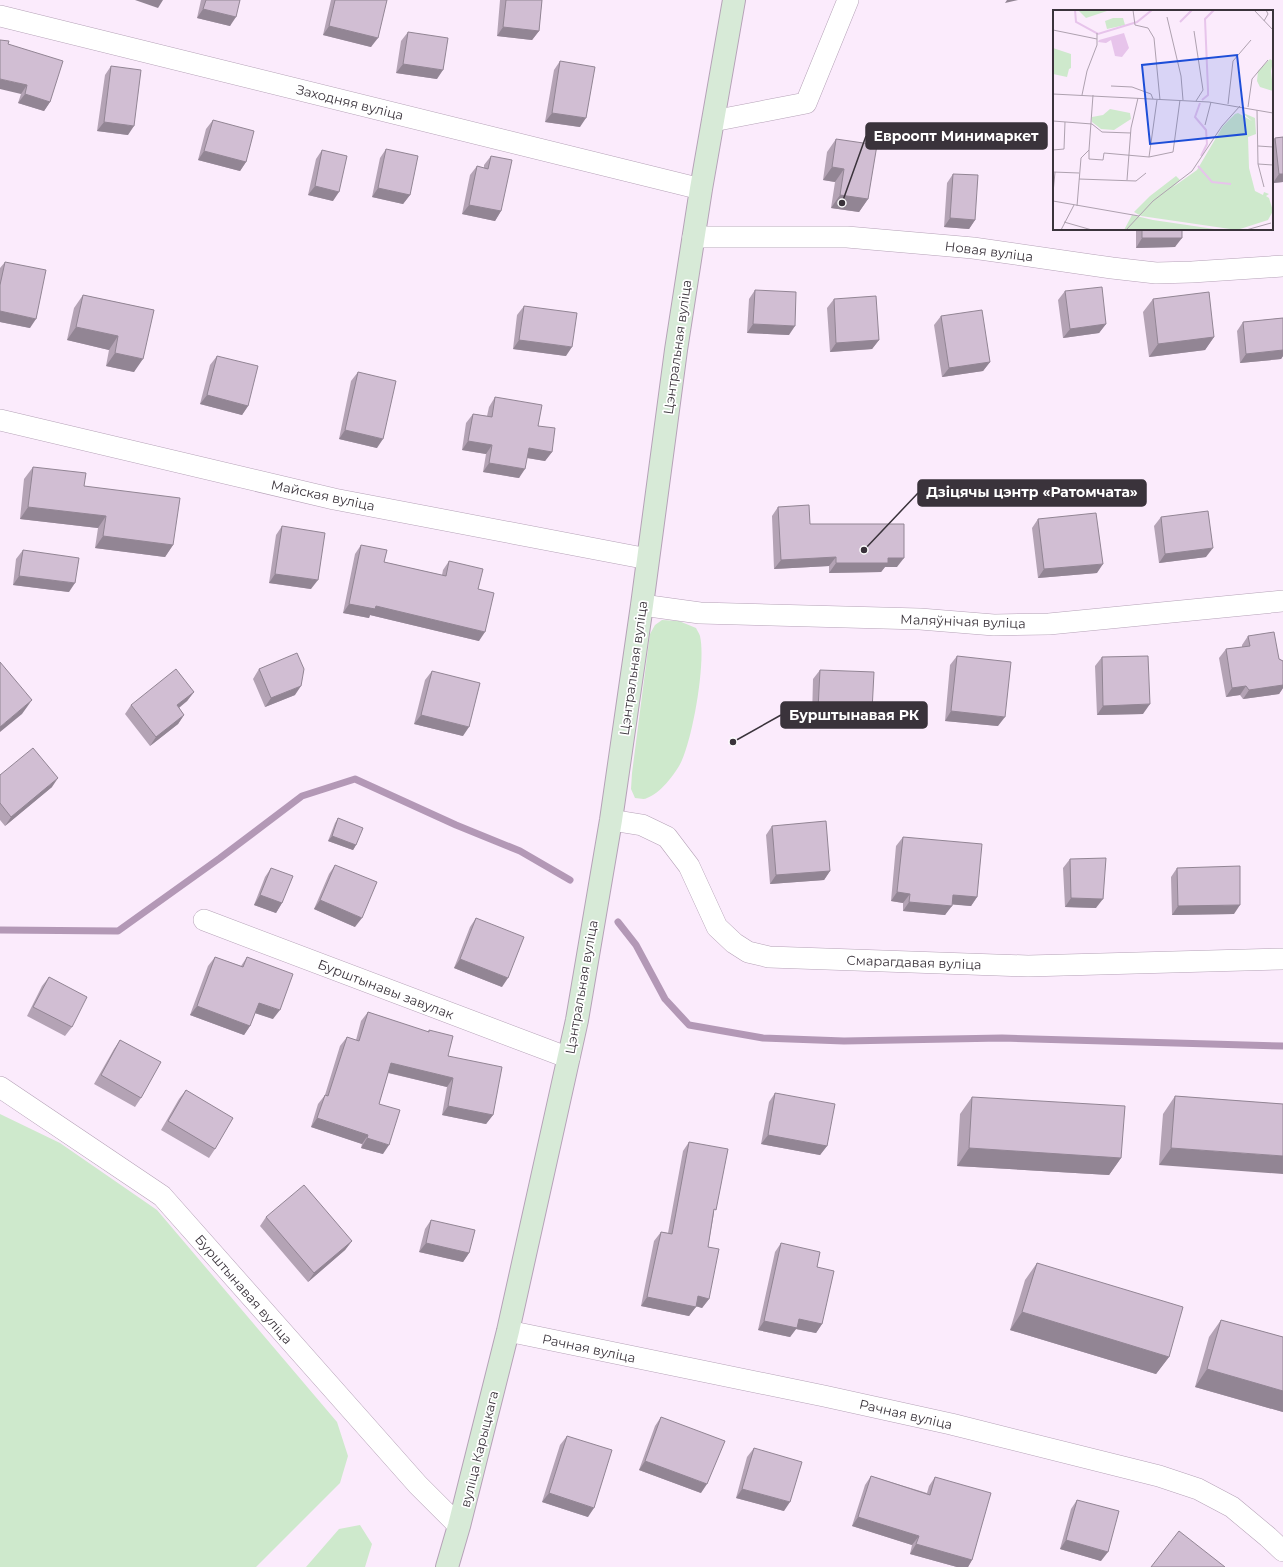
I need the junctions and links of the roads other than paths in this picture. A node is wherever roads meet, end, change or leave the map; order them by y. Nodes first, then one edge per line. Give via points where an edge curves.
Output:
1 (734, 0) edge
2 (848, 0) edge
3 (0, 16) edge
4 (713, 121) junction
5 (701, 189) junction
6 (693, 237) junction
7 (1283, 266) edge
8 (0, 420) edge
9 (648, 559) junction
10 (1283, 601) edge
11 (642, 605) junction
12 (611, 820) junction
13 (204, 920) dead end
14 (1283, 959) edge
15 (569, 1058) junction
16 (0, 1087) edge
17 (508, 1331) junction
18 (460, 1526) junction
19 (1283, 1551) edge
20 (448, 1567) edge

1 - 4 street, Цэнтральная вуліца
2 - 4 street via 806,102
3 - 5 street, Заходняя вуліца
4 - 5 street, Цэнтральная вуліца
5 - 6 street, Цэнтральная вуліца
6 - 7 street, Новая вуліца via 847,236 973,248 1156,273
6 - 9 street, Цэнтральная вуліца via 674,358
8 - 9 street, Майская вуліца via 334,499
9 - 11 street, Цэнтральная вуліца
10 - 11 street, Маляўнічая вуліца via 1041,624 994,625 700,613
11 - 12 street, Цэнтральная вуліца
12 - 14 street, Смарагдавая вуліца via 642,825 667,837 689,866 717,927 748,952 769,957 1028,966
12 - 15 street, Цэнтральная вуліца
13 - 15 street, Бурштынавы завулак
15 - 17 street, Цэнтральная вуліца
16 - 18 street, Бурштынавая вуліца via 162,1196 413,1480
17 - 18 street, вуліца Карыцкага
17 - 19 street, Рачная вуліца via 824,1396 1159,1476 1198,1489 1232,1507
18 - 20 street, вуліца Карыцкага

